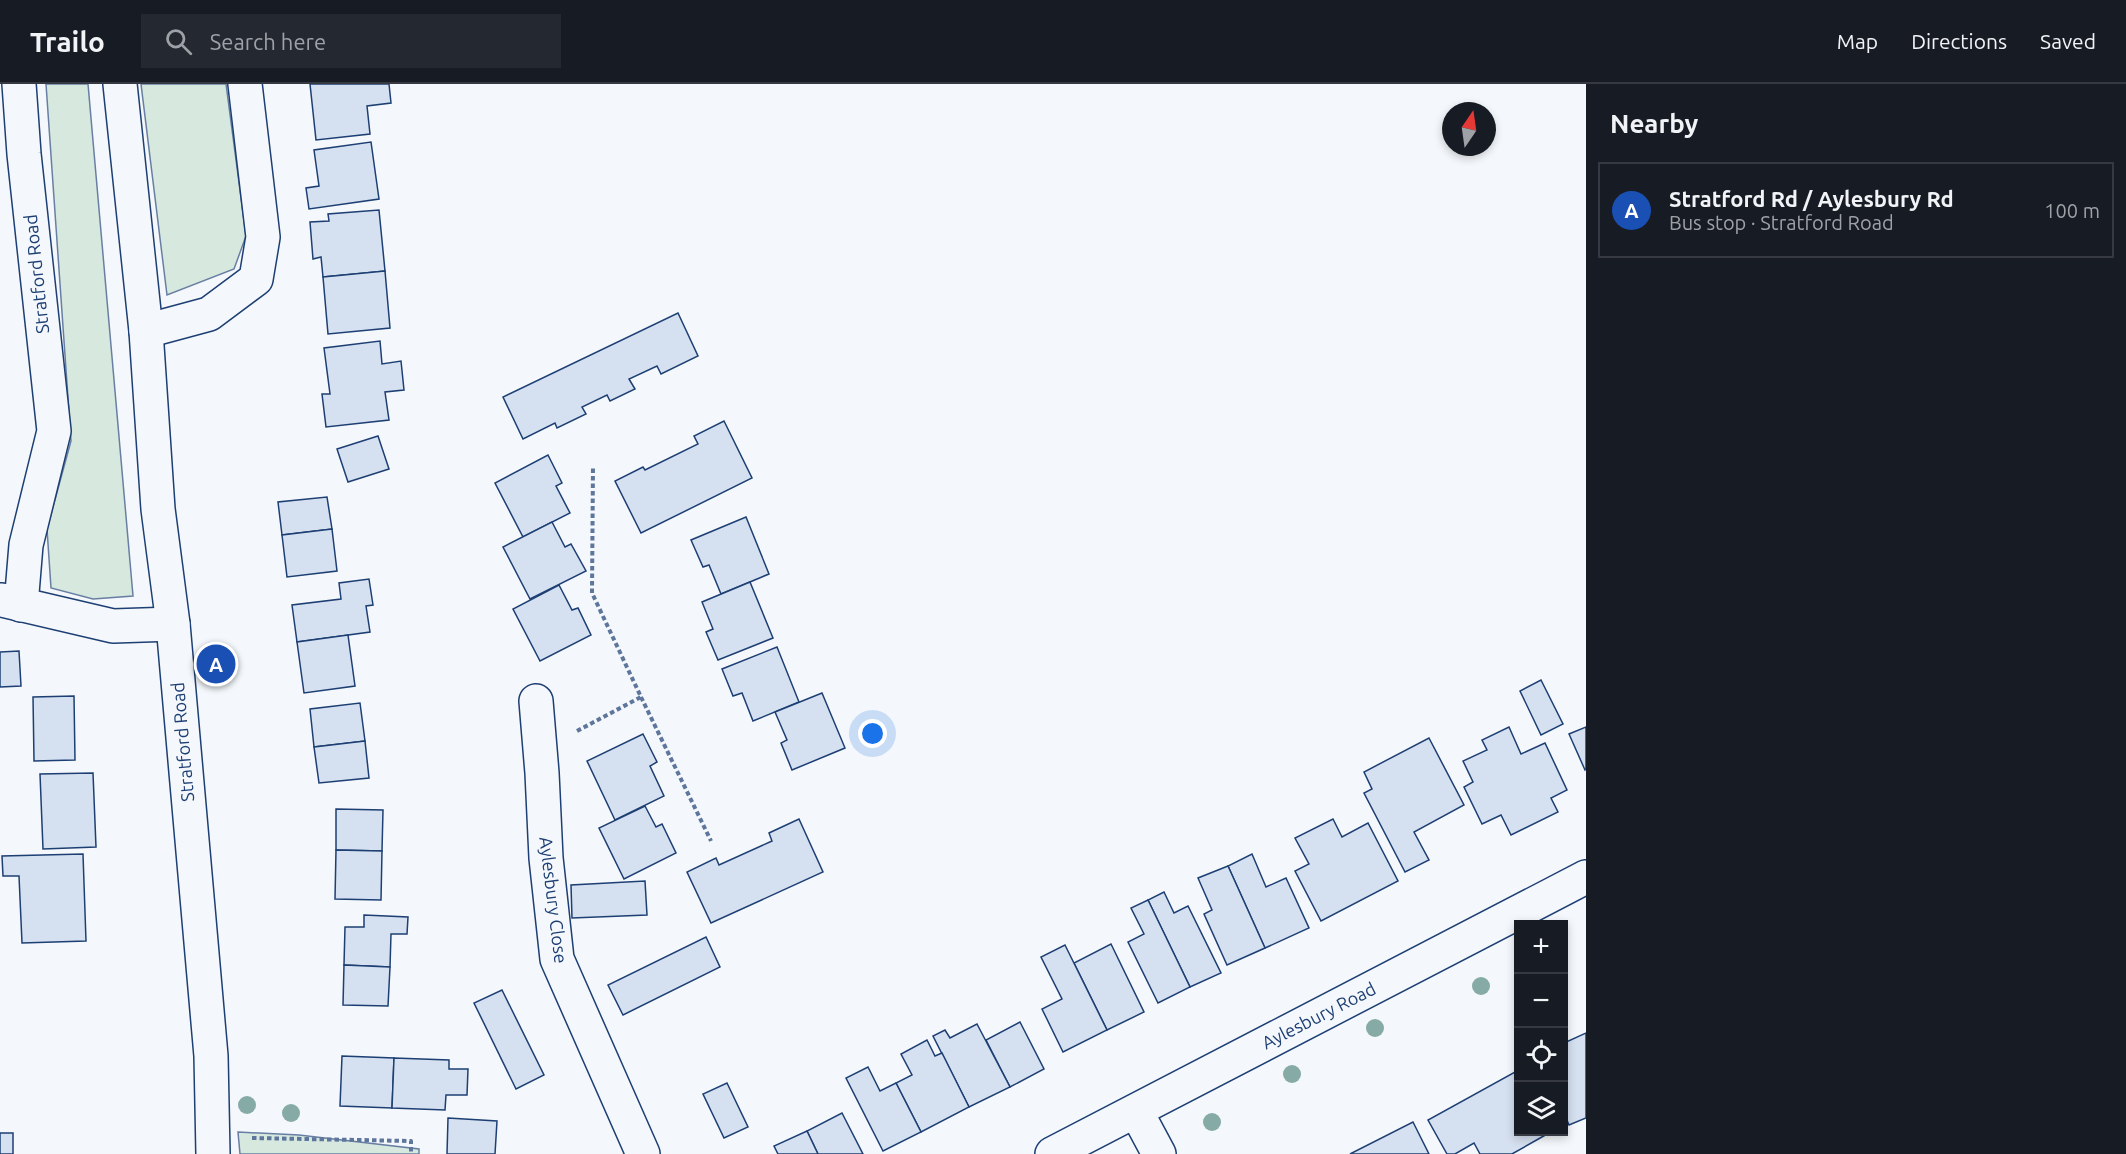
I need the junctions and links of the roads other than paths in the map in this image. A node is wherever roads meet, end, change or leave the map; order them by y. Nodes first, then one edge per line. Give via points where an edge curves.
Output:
1 (19, 84) edge
2 (120, 84) edge
3 (245, 84) edge
4 (146, 331) junction
5 (11, 602) edge
6 (173, 624) junction
7 (536, 701) dead end
8 (1586, 878) edge
9 (1136, 1111) junction
10 (212, 1146) edge
11 (643, 1154) edge
12 (1052, 1154) edge
13 (1159, 1154) edge

1 - 5 main road, Stratford Road via 54,431
2 - 4 main road, Stratford Road
3 - 4 main road via 263,237 256,279 209,314
4 - 6 main road, Stratford Road via 158,509
5 - 6 main road via 112,626
6 - 10 main road, Stratford Road via 211,1056
7 - 11 main road, Aylesbury Close via 557,959
8 - 9 main road, Aylesbury Road
9 - 12 main road, Aylesbury Road
9 - 13 main road

